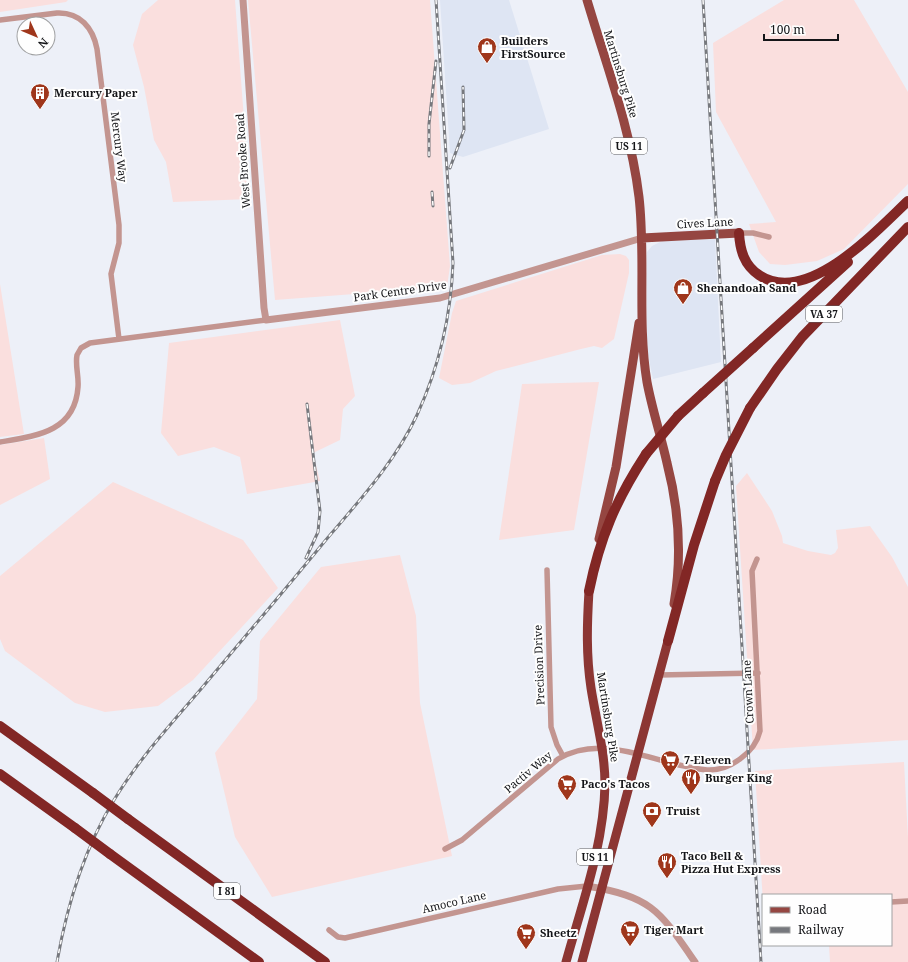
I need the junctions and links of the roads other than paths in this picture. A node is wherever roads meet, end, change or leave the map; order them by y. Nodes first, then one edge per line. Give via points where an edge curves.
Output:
1 (243, 0) edge
2 (587, 0) edge
3 (0, 20) edge
4 (908, 201) edge
5 (908, 206) edge
6 (908, 227) edge
7 (739, 233) junction
8 (769, 237) dead end
9 (642, 238) junction
10 (642, 298) junction
11 (266, 320) junction
12 (119, 339) junction
13 (0, 442) edge
14 (757, 559) dead end
15 (547, 570) dead end
16 (589, 591) junction
17 (668, 641) junction
18 (758, 673) junction
19 (659, 675) junction
20 (0, 726) edge
21 (602, 749) junction
22 (639, 754) junction
23 (563, 756) junction
24 (0, 774) edge
25 (445, 849) dead end
26 (587, 886) junction
27 (602, 889) junction
28 (908, 901) edge
29 (892, 902) edge
30 (329, 930) dead end
31 (259, 962) edge
32 (325, 962) edge
33 (566, 962) edge
34 (582, 962) edge
35 (695, 962) edge

1 - 11 street, West Brooke Road
2 - 9 main road, Martinsburg Pike / US 11 via 631,152 639,198
3 - 12 street, Mercury Way via 66,13 81,20 93,34 119,224 119,243 112,274
4 - 7 highway via 845,259 817,274 790,282 770,281 751,269 741,251
5 - 16 highway, VA 37, bridge via 678,416 646,454 611,516
6 - 17 highway, VA 37, bridge via 802,337 750,408 715,481 694,545
7 - 8 street, Cives Lane
7 - 9 main road, Cives Lane
9 - 10 main road, Martinsburg Pike / US 11
9 - 11 street, Park Centre Drive via 440,298
10 - 16 main road, US 11 via 616,467 591,570
10 - 17 main road, US 11 via 647,382 671,480 678,529 678,576
11 - 12 street, Park Centre Drive
12 - 13 street, Park Centre Drive via 90,343 79,351 76,361 77,396 72,410 58,426 37,436
14 - 18 street, Crown Lane via 752,571
15 - 23 street, Precision Drive via 551,727
16 - 21 highway, Martinsburg Pike / US 11 via 587,657
17 - 19 highway, Martinsburg Pike / US 11
18 - 19 street
18 - 22 street, Crown Lane via 760,731 754,746 740,759 722,768 708,770
19 - 22 highway, Martinsburg Pike / US 11
20 - 32 highway, I 81, bridge
21 - 22 street, Pactiv Way
21 - 23 street, Pactiv Way
21 - 26 highway, Martinsburg Pike / US 11 via 605,784 602,821
22 - 27 highway, Martinsburg Pike / US 11
23 - 25 street, Pactiv Way via 462,840
24 - 31 highway, bridge
26 - 27 street
26 - 30 street, Amoco Lane via 558,889 345,938 338,937
26 - 33 highway, Martinsburg Pike / US 11
27 - 34 highway, Martinsburg Pike / US 11
27 - 35 street via 636,898 652,907 666,921
28 - 29 street

